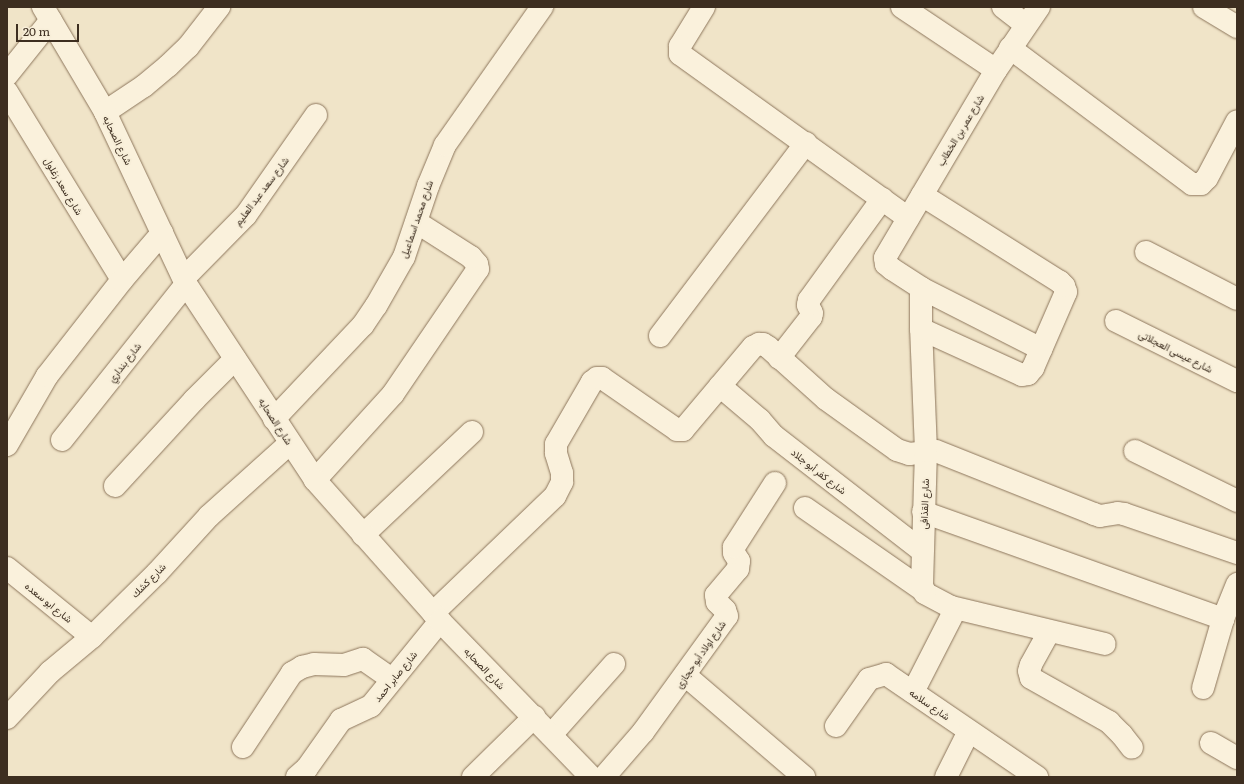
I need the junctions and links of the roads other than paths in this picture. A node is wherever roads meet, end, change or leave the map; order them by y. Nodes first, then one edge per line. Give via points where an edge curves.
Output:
1 (219, 7) edge
2 (542, 7) edge
3 (704, 7) edge
4 (902, 7) edge
5 (1002, 7) edge
6 (1039, 7) edge
7 (1204, 7) edge
8 (47, 14) edge
9 (1026, 25) junction
10 (1237, 27) edge
11 (1010, 48) junction
12 (996, 70) junction
13 (7, 75) edge
14 (7, 92) edge
15 (105, 112) junction
16 (316, 115) dead end
17 (1237, 121) edge
18 (806, 143) junction
19 (922, 195) junction
20 (882, 199) junction
21 (908, 218) junction
22 (416, 222) junction
23 (162, 233) junction
24 (1146, 252) dead end
25 (122, 280) junction
26 (185, 281) junction
27 (922, 288) junction
28 (1237, 299) edge
29 (1116, 321) dead end
30 (921, 329) junction
31 (660, 336) dead end
32 (1041, 349) junction
33 (235, 358) junction
34 (779, 358) junction
35 (1237, 381) edge
36 (720, 386) junction
37 (274, 419) junction
38 (472, 432) dead end
39 (62, 440) dead end
40 (290, 443) junction
41 (7, 445) edge
42 (926, 451) junction
43 (1135, 451) dead end
44 (315, 480) junction
45 (775, 483) dead end
46 (115, 486) dead end
47 (1237, 501) edge
48 (805, 508) dead end
49 (923, 512) junction
50 (363, 535) junction
51 (922, 551) junction
52 (1237, 554) edge
53 (7, 568) edge
54 (1237, 584) edge
55 (923, 590) junction
56 (951, 607) junction
57 (436, 617) junction
58 (1223, 619) junction
59 (1049, 632) junction
60 (92, 637) junction
61 (1105, 644) dead end
62 (614, 664) dead end
63 (685, 675) junction
64 (392, 679) junction
65 (1203, 688) dead end
66 (913, 692) junction
67 (534, 717) junction
68 (7, 718) edge
69 (836, 726) dead end
70 (969, 732) junction
71 (551, 735) junction
72 (1211, 743) dead end
73 (243, 747) dead end
74 (1132, 748) dead end
75 (1237, 758) edge
76 (297, 777) edge
77 (473, 777) edge
78 (591, 777) edge
79 (604, 777) edge
80 (804, 777) edge
81 (946, 777) edge
82 (1037, 777) edge

1 - 15 street via 188,47 168,66
2 - 22 street, شارع محمد اسماعيل via 445,145
3 - 18 street via 680,46 680,54
4 - 12 street
5 - 9 street
6 - 9 street, شارع عمر بن الخطاب
7 - 10 street
8 - 13 street
8 - 15 street, شارع الصحابه
9 - 11 street, شارع عمر بن الخطاب
11 - 12 street, شارع عمر بن الخطاب
11 - 17 street via 1192,184 1201,184 1207,178
12 - 19 street, شارع عمر بن الخطاب
14 - 25 street, شارع سعد زغلول
15 - 23 street, شارع الصحابه
16 - 26 street, شارع سعد عبد العليم via 246,215
18 - 20 street
18 - 31 street
19 - 21 street, شارع عمر بن الخطاب
19 - 32 street via 1064,286 1065,298
20 - 21 street
20 - 34 street via 809,300 811,317
21 - 27 street, شارع عمر بن الخطاب via 886,256 886,264
22 - 37 street, شارع محمد اسماعيل via 404,257 363,325
22 - 44 street via 471,257 478,269 392,394
23 - 25 street
23 - 26 street, شارع الصحابه
24 - 28 street
25 - 41 street via 47,376
26 - 33 street, شارع الصحابه
26 - 39 street, شارع بنداري
27 - 30 street, شارع القذافى
27 - 32 street
29 - 35 street, شارع عيسى العجلاتى
30 - 32 street via 1022,375 1031,371
30 - 42 street, شارع القذافى
33 - 37 street, شارع الصحابه
33 - 46 street
34 - 36 street via 763,344 759,344 753,347
34 - 42 street via 826,399 884,442 909,454
36 - 51 street, شارع كفر أبو جلاد via 765,424 774,436
36 - 57 street, شارع صابر احمد via 685,429 680,431 602,378 592,382 556,444 562,482 555,496
37 - 40 street, شارع الصحابه
38 - 50 street
40 - 44 street, شارع الصحابه
40 - 60 street, شارع كشك via 209,516 157,573
42 - 49 street, شارع القذافى
42 - 52 street via 936,451 1100,516 1124,514
43 - 47 street
44 - 50 street, شارع الصحابه
45 - 63 street, شارع اولاد أبو حجازى via 734,547 734,553 739,561 738,569 716,595 717,602 727,616
48 - 55 street
49 - 51 street, شارع القذافى
49 - 58 street
50 - 57 street, شارع الصحابه
51 - 55 street, شارع القذافى
53 - 60 street, شارع ابو سعده
54 - 58 street
55 - 56 street via 928,596
56 - 59 street
56 - 66 street via 954,615
57 - 64 street, شارع صابر احمد
57 - 67 street, شارع الصحابه
58 - 65 street
59 - 61 street
59 - 74 street via 1031,665 1031,678 1110,722
60 - 68 street, شارع كشك via 50,672
62 - 71 street
63 - 79 street, شارع اولاد أبو حجازى via 643,732
63 - 80 street
64 - 73 street via 363,659 344,665 314,664 302,667 292,673
64 - 76 street, شارع صابر احمد via 371,706 341,720 307,768
66 - 69 street, شارع سلامه via 886,674 869,679
66 - 70 street, شارع سلامه
67 - 71 street, شارع الصحابه
67 - 77 street
70 - 81 street
70 - 82 street, شارع سلامه
71 - 78 street, شارع الصحابه
72 - 75 street

